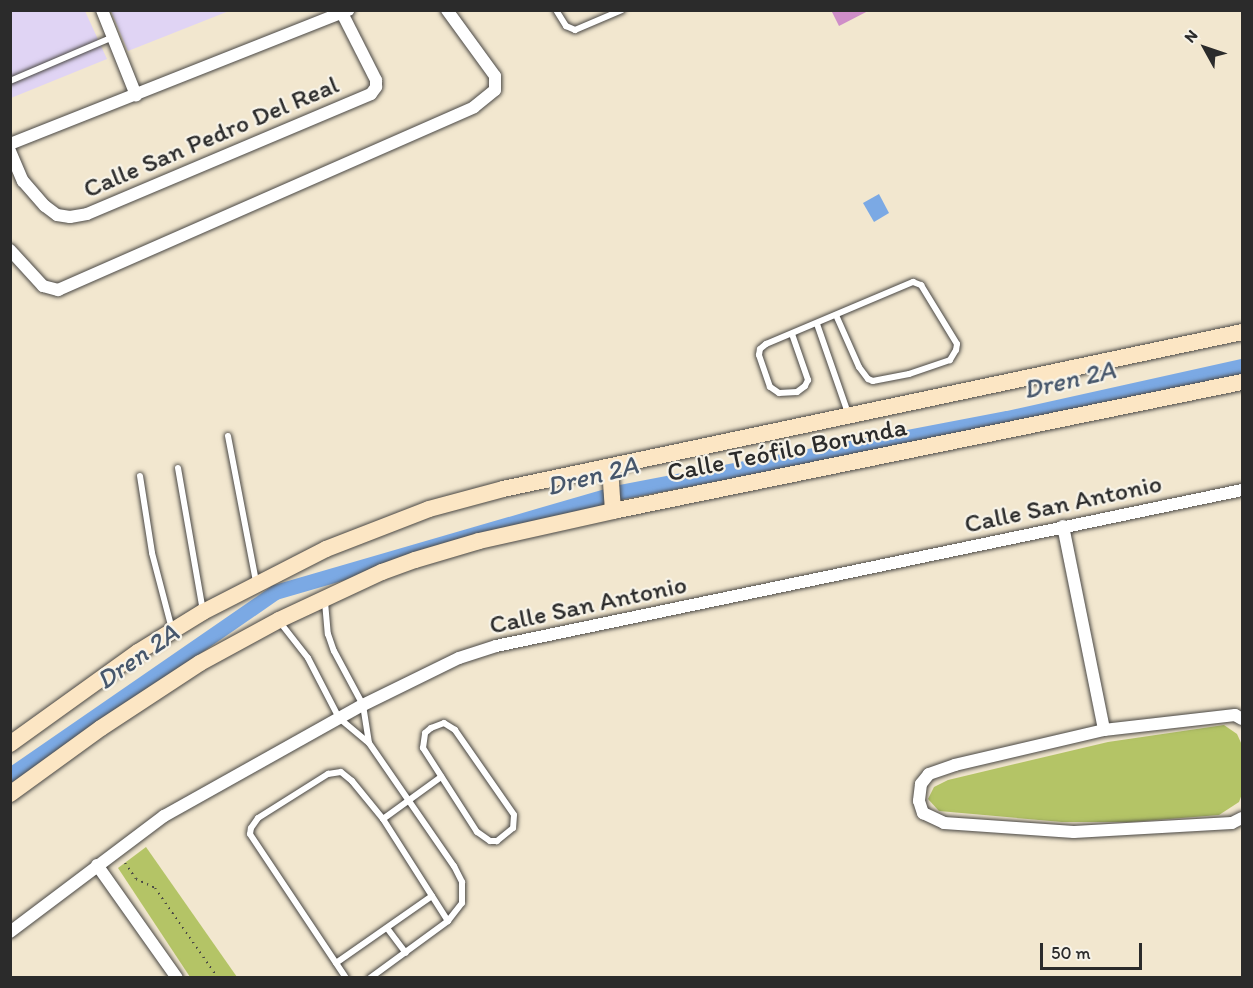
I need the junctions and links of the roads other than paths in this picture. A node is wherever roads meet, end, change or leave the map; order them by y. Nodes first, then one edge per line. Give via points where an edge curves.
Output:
1 (102, 10) edge
2 (447, 10) edge
3 (556, 10) edge
4 (622, 10) edge
5 (345, 12) edge
6 (113, 37) junction
7 (10, 81) edge
8 (136, 95) junction
9 (10, 144) edge
10 (10, 151) edge
11 (10, 250) edge
12 (836, 315) junction
13 (817, 324) junction
14 (1242, 332) edge
15 (792, 334) junction
16 (1242, 382) edge
17 (849, 416) junction
18 (228, 436) dead end
19 (178, 468) dead end
20 (610, 473) junction
21 (140, 476) dead end
22 (1242, 490) edge
23 (613, 506) junction
24 (1063, 526) junction
25 (256, 582) junction
26 (325, 599) junction
27 (203, 612) junction
28 (279, 620) junction
29 (172, 629) junction
30 (363, 705) junction
31 (339, 718) junction
32 (1242, 719) edge
33 (1104, 730) junction
34 (369, 742) junction
35 (10, 744) edge
36 (441, 777) junction
37 (10, 794) edge
38 (410, 800) junction
39 (1242, 818) edge
40 (383, 819) junction
41 (97, 866) junction
42 (432, 896) junction
43 (448, 921) junction
44 (387, 928) junction
45 (10, 932) edge
46 (405, 953) junction
47 (336, 963) junction
48 (177, 978) edge
49 (346, 978) edge
50 (370, 978) edge

1 - 6 street
2 - 11 street via 495,76 495,90 474,107 58,290 44,286
3 - 4 lane via 566,26 574,30
5 - 8 street, Calle San Pedro Del Real
5 - 10 street, Calle San Pedro Del Real via 376,80 371,94 98,209 70,217 57,215 23,181
6 - 7 lane
6 - 8 street
8 - 9 street, Calle San Pedro Del Real
12 - 12 lane via 894,288 918,283 957,344 956,350 950,360 873,381 859,367
12 - 13 lane
13 - 15 lane
13 - 17 lane
14 - 17 main road, Calle Teófilo Borunda
15 - 15 lane via 806,386 797,392 779,393 771,387 760,350
16 - 23 main road, Calle Teófilo Borunda
17 - 20 main road, Calle Teófilo Borunda
18 - 25 lane
19 - 27 lane
20 - 23 main road
20 - 25 main road, Calle Teófilo Borunda via 503,489 429,509 326,549
21 - 29 lane via 152,553
22 - 24 street, Calle San Antonio
23 - 26 main road, Calle Teófilo Borunda via 444,550 382,572
24 - 30 street, Calle San Antonio via 496,646 459,658
24 - 33 street
25 - 27 main road, Calle Teófilo Borunda
26 - 28 main road, Calle Teófilo Borunda
26 - 30 lane via 328,634 334,651
27 - 29 main road, Calle Teófilo Borunda
28 - 31 lane via 308,658
28 - 37 main road, Calle Teófilo Borunda via 161,688
29 - 35 main road, Calle Teófilo Borunda
30 - 31 street, Calle San Antonio
30 - 34 lane
31 - 34 lane
31 - 41 street, Calle San Antonio via 164,816
32 - 33 street via 1235,715
33 - 39 street via 929,774 921,784 919,801 923,813 952,824 1074,832 1233,823
34 - 38 lane
36 - 36 lane via 423,748 423,741 431,728 444,723 455,729 510,808 515,821 509,833 497,841 482,837
36 - 38 lane
38 - 40 lane
38 - 43 lane via 462,882 462,903
40 - 42 lane
40 - 47 lane via 352,781 336,772 258,818 251,828 252,839
41 - 45 street, Calle San Antonio
41 - 48 street
42 - 43 lane
42 - 44 lane
43 - 46 lane
44 - 46 lane
44 - 47 lane
46 - 50 lane
47 - 49 lane

